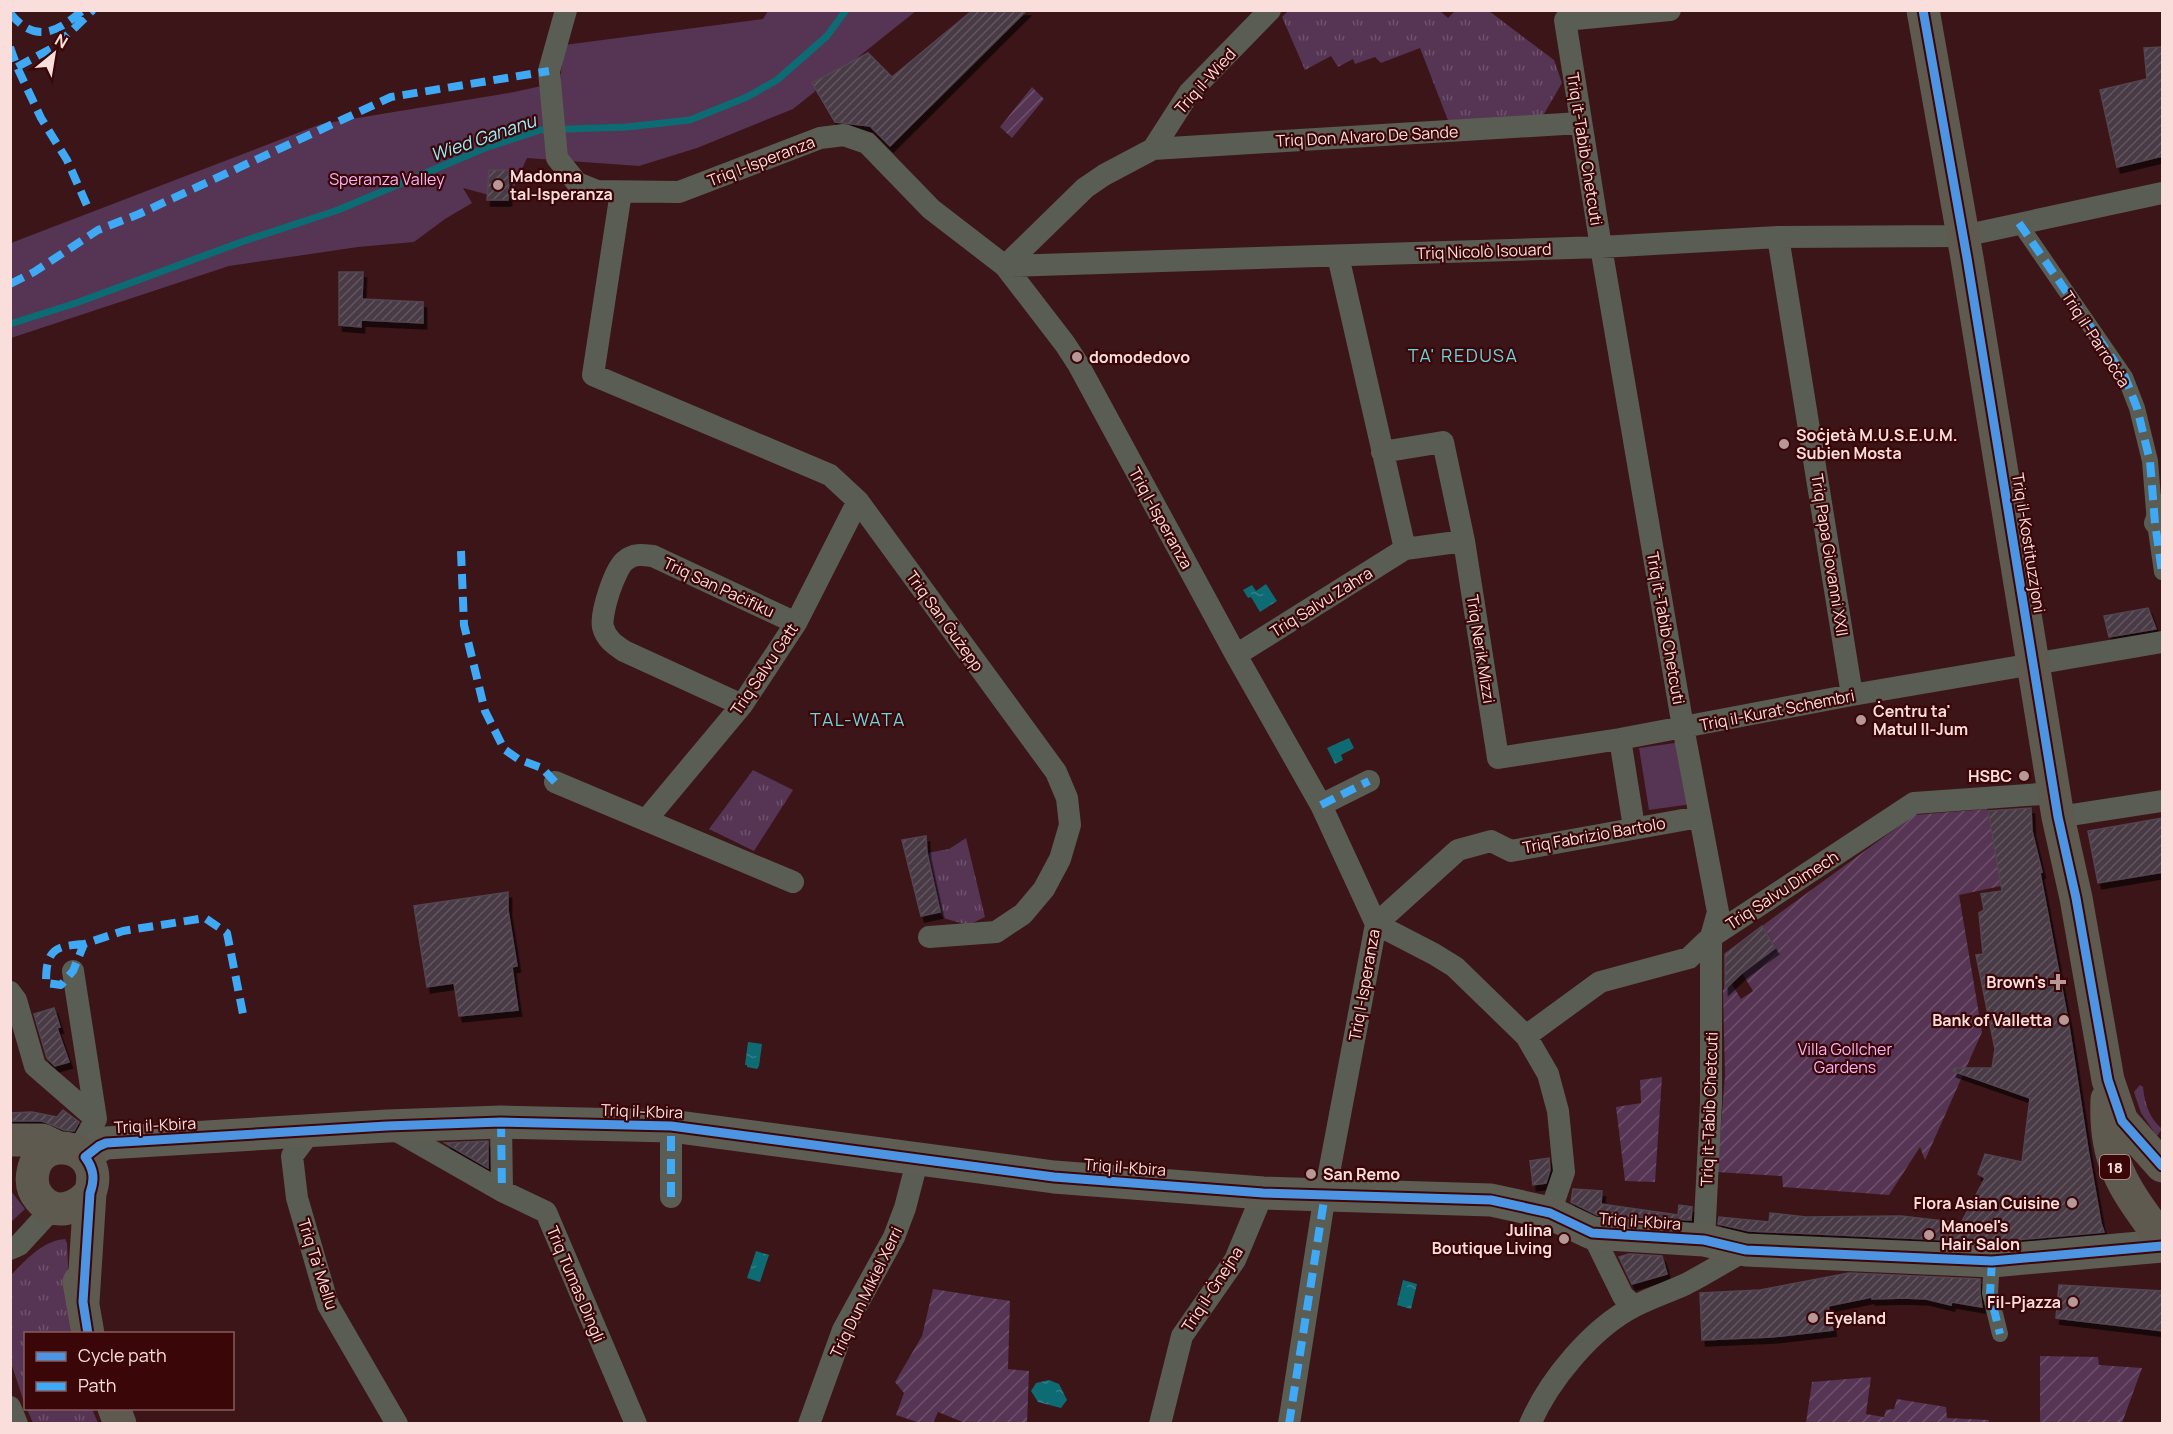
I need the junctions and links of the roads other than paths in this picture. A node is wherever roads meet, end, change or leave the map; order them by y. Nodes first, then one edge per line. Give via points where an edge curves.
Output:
1 (566, 10) edge
2 (1270, 10) edge
3 (1670, 10) edge
4 (1923, 10) edge
5 (1580, 123) junction
6 (1153, 149) junction
7 (621, 192) junction
8 (2163, 193) edge
9 (2019, 223) junction
10 (1963, 236) junction
11 (1779, 237) junction
12 (1601, 247) junction
13 (1338, 256) junction
14 (1005, 266) junction
15 (1382, 452) junction
16 (858, 501) junction
17 (2159, 514) edge
18 (1464, 541) junction
19 (1405, 549) junction
20 (2163, 572) edge
21 (796, 623) junction
22 (2163, 642) edge
23 (1236, 656) junction
24 (2034, 665) junction
25 (1852, 695) junction
26 (742, 705) junction
27 (1683, 727) junction
28 (1620, 739) junction
29 (1498, 758) joint
30 (1369, 781) dead end
31 (555, 782) dead end
32 (2163, 801) edge
33 (1321, 805) junction
34 (2056, 805) junction
35 (1700, 817) junction
36 (646, 820) junction
37 (1634, 827) junction
38 (792, 882) dead end
39 (1376, 924) junction
40 (929, 937) dead end
41 (1711, 937) junction
42 (73, 971) dead end
43 (10, 992) edge
44 (1526, 1036) junction
45 (2108, 1080) junction
46 (96, 1119) junction
47 (501, 1122) junction
48 (387, 1125) junction
49 (671, 1126) junction
50 (311, 1131) junction
51 (10, 1140) edge
52 (72, 1151) junction
53 (918, 1158) junction
54 (2163, 1166) edge
55 (502, 1191) junction
56 (1263, 1193) junction
57 (48, 1194) edge
58 (1325, 1194) junction
59 (671, 1197) dead end
60 (1550, 1213) junction
61 (1592, 1233) junction
62 (1704, 1240) junction
63 (2163, 1240) edge
64 (2163, 1246) edge
65 (15, 1247) edge
66 (1746, 1250) junction
67 (1992, 1262) junction
68 (1634, 1306) junction
69 (88, 1332) edge
70 (2000, 1334) dead end
71 (10, 1407) edge
72 (17, 1424) edge
73 (397, 1424) edge
74 (636, 1424) edge
75 (808, 1424) edge
76 (1160, 1424) edge
77 (1289, 1424) edge
78 (1530, 1424) edge

1 - 7 street, Triq l-Isperanza via 549,71 557,158 578,183 597,191
2 - 6 street, Triq il-Wied via 1189,93
3 - 5 street, Triq it-Tabib Chetcuti via 1565,20
4 - 10 main road, Triq il-Kostituzzjoni / 18
5 - 6 street, Triq Don Alvaro De Sande
5 - 12 street, Triq it-Tabib Chetcuti
6 - 14 street, Triq il-Wied via 1085,188
7 - 14 street, Triq l-Isperanza via 679,192 820,138 844,135 867,143 931,209
7 - 16 street, Triq San Ġużepp via 593,375 830,475
8 - 9 street, Triq Nicolò Isouard
9 - 10 street, Triq Nicolò Isouard
9 - 17 street, Triq il-Parroċċa via 2125,377 2137,408
10 - 11 street, Triq Nicolò Isouard
10 - 24 main road, Triq il-Kostituzzjoni / 18
11 - 12 street, Triq Nicolò Isouard
11 - 25 street, Triq Papa Giovanni XXII
12 - 13 street, Triq Nicolò Isouard
12 - 27 street, Triq it-Tabib Chetcuti
13 - 14 street, Triq Nicolò Isouard
13 - 15 street
14 - 23 street, Triq l-Isperanza via 1078,364
15 - 18 street, Triq Nerik Mizzi via 1443,442
15 - 19 street
16 - 21 street, Triq Salvu Gatt
16 - 40 street, Triq San Ġużepp via 1056,772 1067,798 1070,825 1060,859 1044,889 1023,914 996,932
17 - 20 street, Triq il-Parroċċa
18 - 19 street
18 - 29 street, Triq Nerik Mizzi
19 - 23 street, Triq Salvu Zahra
21 - 26 street, Triq Salvu Gatt
21 - 26 street, Triq San Paċifiku via 653,556 639,554 625,560 617,571 604,610 603,626 610,641
22 - 24 street, Triq il-Kurat Schembri
23 - 33 street, Triq l-Isperanza
24 - 25 street, Triq il-Kurat Schembri
24 - 34 main road, Triq il-Kostituzzjoni / 18
25 - 27 street, Triq il-Kurat Schembri
26 - 36 street, Triq Salvu Gatt
27 - 28 street, Triq il-Kurat Schembri
27 - 35 street, Triq it-Tabib Chetcuti
28 - 29 street, Triq il-Kurat Schembri
28 - 37 street
30 - 33 street
31 - 36 street
32 - 34 street, Triq Salvu Dimech
33 - 39 street, Triq l-Isperanza
34 - 41 street, Triq Salvu Dimech via 1914,803
34 - 45 main road, Triq il-Kostituzzjoni / 18
35 - 37 street, Triq Fabrizio Bartolo
35 - 41 street, Triq it-Tabib Chetcuti via 1718,912
36 - 38 street
37 - 39 street, Triq Fabrizio Bartolo via 1511,850 1491,841 1458,850
39 - 44 street via 1455,968
39 - 58 street, Triq l-Isperanza
41 - 44 street, Triq Salvu Dimech via 1689,958 1600,982
41 - 62 street, Triq it-Tabib Chetcuti via 1711,1102
42 - 46 street
43 - 46 street via 16,1000 35,1066
44 - 60 street via 1548,1074 1558,1111 1564,1172
45 - 54 main road, 18 via 2122,1121
45 - 63 main road, 18 via 2106,1119 2114,1165 2125,1189
46 - 52 street via 83,1142
47 - 48 main road, Triq il-Kbira
47 - 49 main road, Triq il-Kbira
47 - 55 street
48 - 50 main road, Triq il-Kbira
48 - 55 street, Triq Tumas Dingli
49 - 53 main road, Triq il-Kbira
49 - 59 street
50 - 52 main road, Triq il-Kbira via 106,1143
50 - 73 street, Triq Ta' Mellu via 292,1156 297,1198 328,1305
51 - 52 main road via 42,1140
52 - 57 main road via 44,1154 33,1168
52 - 57 main road via 93,1170 94,1178
53 - 56 main road, Triq il-Kbira via 1054,1177
53 - 75 street, Triq Dun Mikiel Xerri via 894,1237 843,1330
55 - 74 street, Triq Tumas Dingli via 546,1212
56 - 58 main road, Triq il-Kbira
56 - 76 street, Triq il-Ġnejna via 1235,1260 1182,1336
57 - 65 street
57 - 69 main road via 83,1302
58 - 60 main road, Triq il-Kbira via 1491,1200
58 - 77 street, Triq l-Isperanza
60 - 61 main road, Triq il-Kbira
61 - 62 main road, Triq il-Kbira
61 - 68 street, Triq il-Kbira via 1623,1296
62 - 66 main road, Triq il-Kbira
64 - 67 main road, Triq il-Kbira
66 - 67 main road, Triq il-Kbira
66 - 68 street via 1686,1284
67 - 70 street via 1990,1293
68 - 78 street via 1579,1349 1539,1402
71 - 72 street

